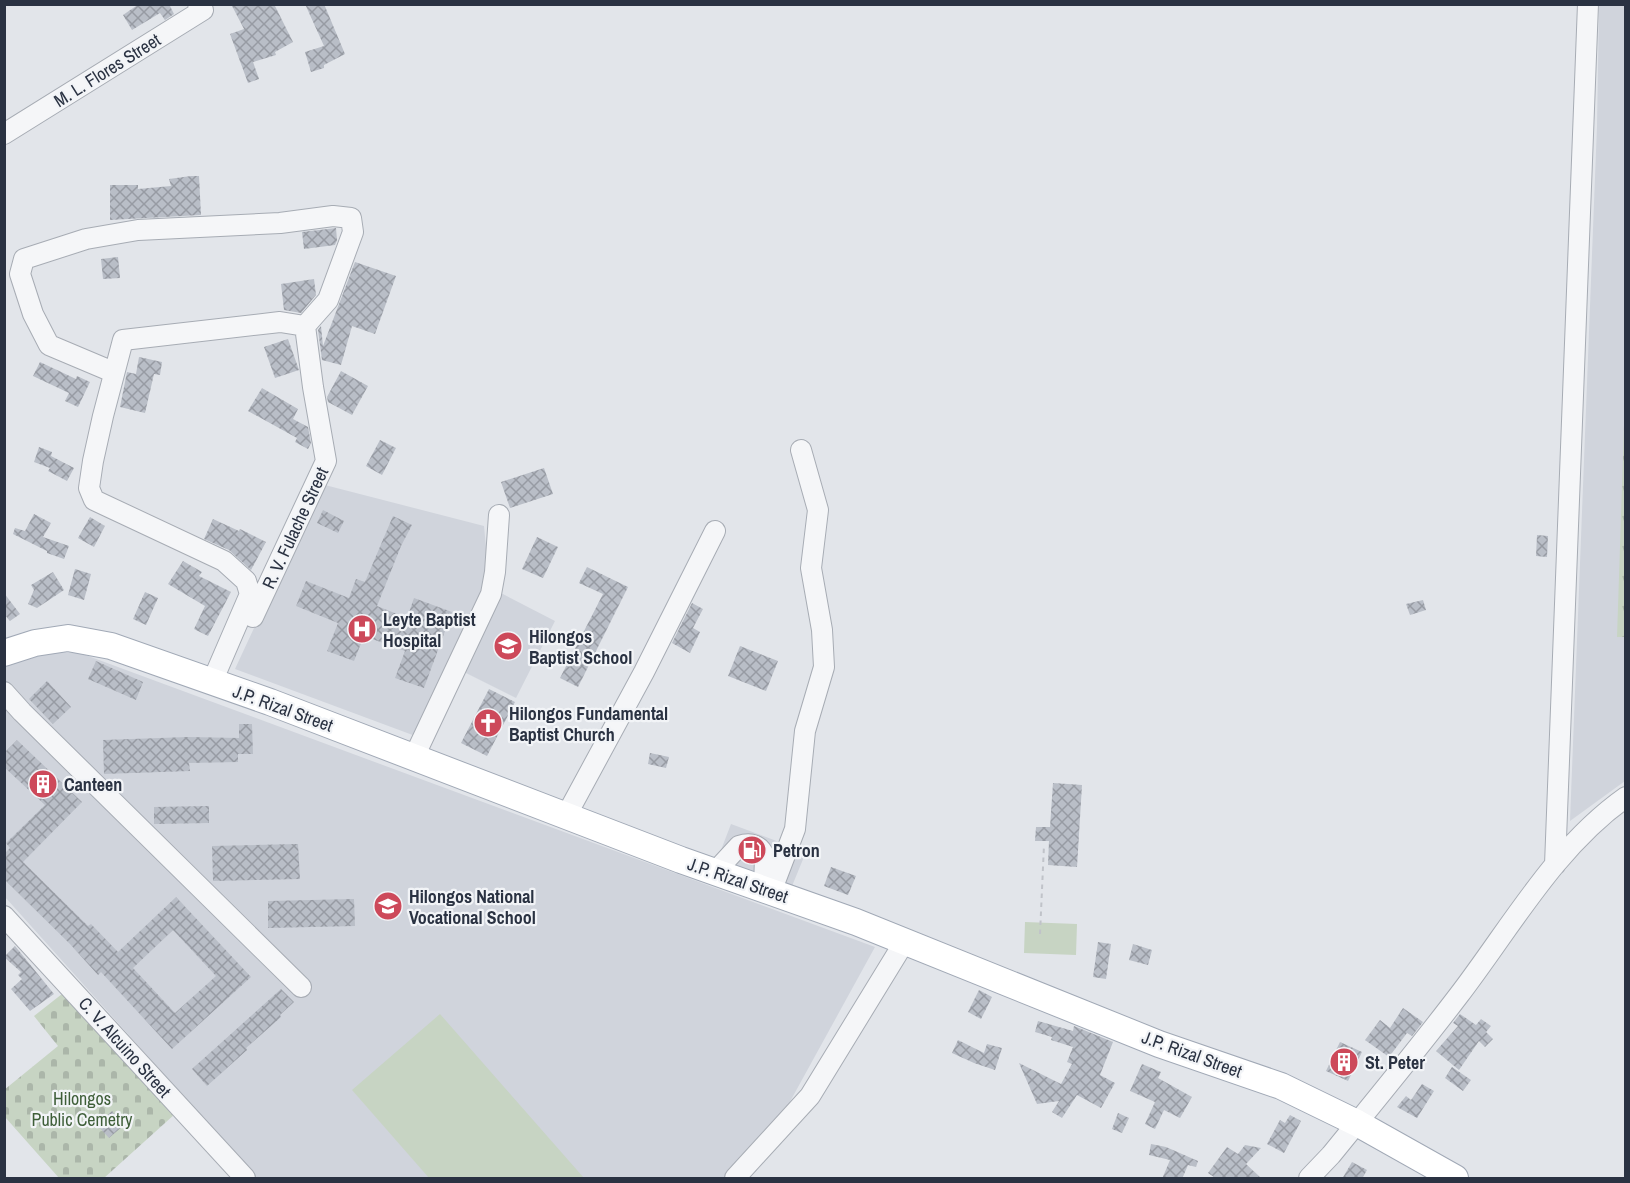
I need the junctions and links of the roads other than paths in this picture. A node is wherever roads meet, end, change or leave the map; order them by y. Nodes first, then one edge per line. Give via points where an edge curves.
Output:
1 (198, 4) edge
2 (1588, 4) edge
3 (4, 134) edge
4 (305, 326) junction
5 (113, 372) junction
6 (801, 450) dead end
7 (499, 515) dead end
8 (715, 531) dead end
9 (4, 653) edge
10 (217, 684) junction
11 (4, 692) edge
12 (414, 757) junction
13 (1626, 797) edge
14 (566, 816) junction
15 (1555, 865) junction
16 (715, 872) junction
17 (768, 890) junction
18 (4, 916) edge
19 (905, 941) junction
20 (302, 987) dead end
21 (1357, 1123) junction
22 (245, 1179) edge
23 (735, 1179) edge
24 (1309, 1179) edge
25 (1455, 1179) edge

1 - 3 street, M. L. Flores Street via 203,10
2 - 15 street
4 - 5 street via 280,322 123,340
4 - 5 street via 328,300 353,232 351,218 333,216 280,223 138,230 87,239 24,259 20,274 33,314 49,345
4 - 10 street, R. V. Fulache Street via 326,461
5 - 10 street via 89,488 94,500 224,561 246,581 250,594
6 - 17 street via 818,510 811,568 824,667 805,731 795,829
7 - 12 street via 491,594
8 - 14 street
9 - 10 main road, J.P. Rizal Street via 68,638 111,646
10 - 12 main road, J.P. Rizal Street
11 - 20 street
12 - 14 main road, J.P. Rizal Street
13 - 15 street via 1602,814
14 - 16 main road, J.P. Rizal Street
15 - 21 street via 1460,995
16 - 17 main road, J.P. Rizal Street
16 - 17 street via 739,846 755,845 765,857
17 - 19 main road, J.P. Rizal Street
18 - 22 street, C. V. Alcuino Street
19 - 21 main road, J.P. Rizal Street via 1160,1044 1281,1086
19 - 23 street via 810,1096
21 - 24 street
21 - 25 main road, J.P. Rizal Street

